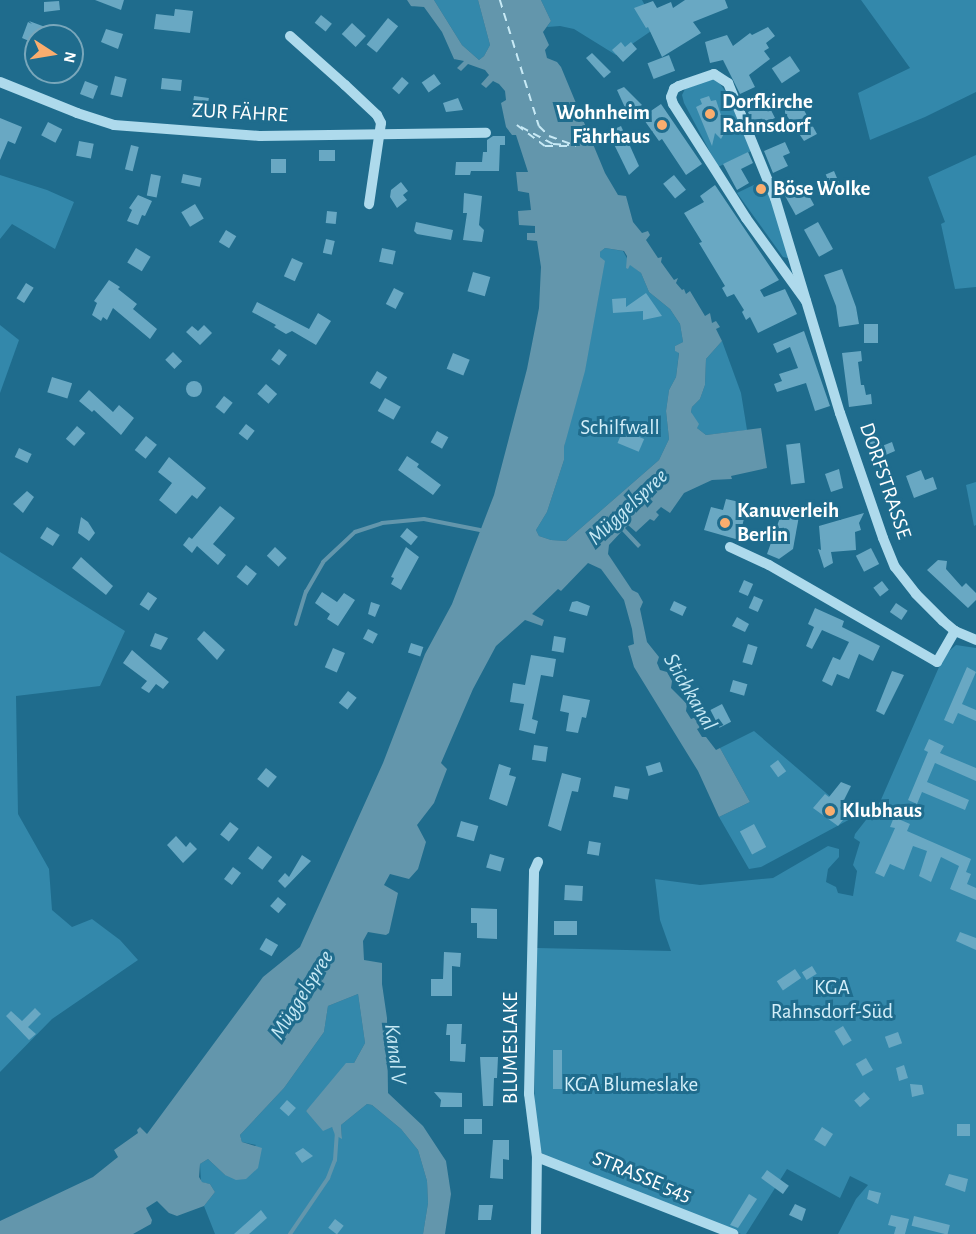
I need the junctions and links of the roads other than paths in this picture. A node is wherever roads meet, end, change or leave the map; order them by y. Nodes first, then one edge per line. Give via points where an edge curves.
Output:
1 (290, 36) dead end
2 (0, 82) edge
3 (486, 133) dead end
4 (380, 134) junction
5 (369, 204) dead end
6 (806, 301) junction
7 (730, 547) dead end
8 (955, 631) junction
9 (976, 640) edge
10 (538, 862) dead end
11 (537, 1157) junction
12 (536, 1234) edge
13 (733, 1234) edge

1 - 4 street via 377,116
2 - 4 street, ZUR FÄHRE via 114,125 260,136
3 - 4 street, ZUR FÄHRE
4 - 5 street
6 - 6 street, DORFSTRASSE via 774,195 728,83 714,74 674,89 674,104 742,212
6 - 8 street, DORFSTRASSE via 840,413 895,567 916,594
7 - 8 street via 769,565 937,662
8 - 9 street, DORFSTRASSE
10 - 11 street, BLUMESLAKE via 534,871 529,1094
11 - 12 street, BLUMESLAKE
11 - 13 street, STRASSE 545

